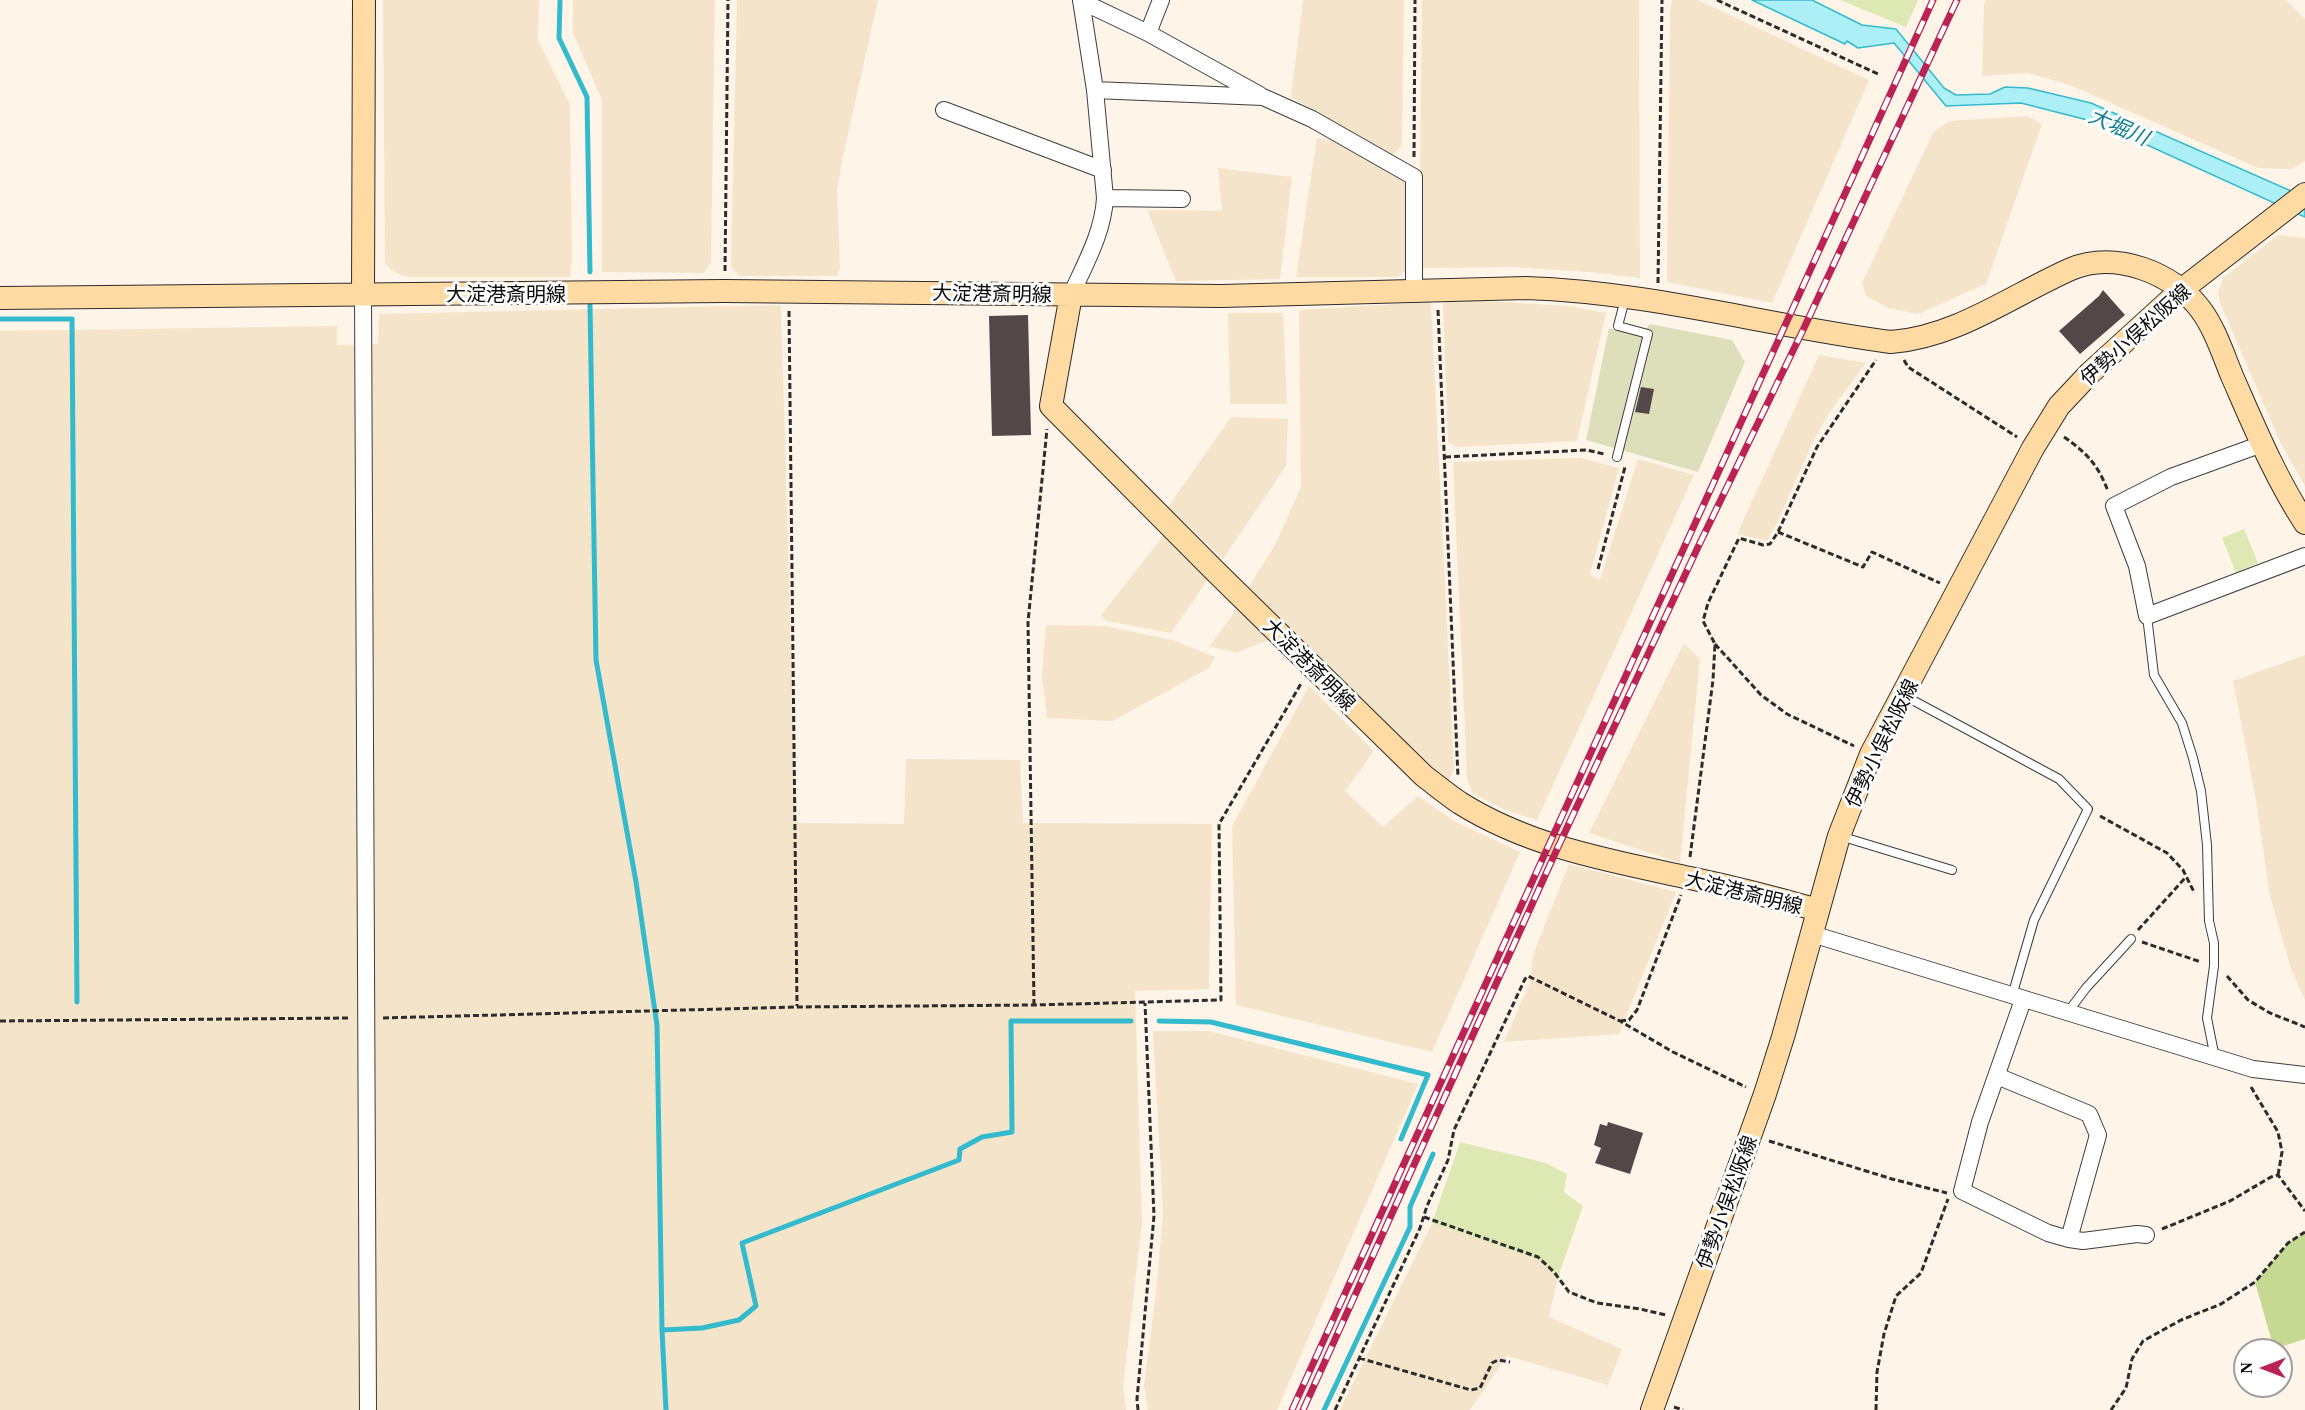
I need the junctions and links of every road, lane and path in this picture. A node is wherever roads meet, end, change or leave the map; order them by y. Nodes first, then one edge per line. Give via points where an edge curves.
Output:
1 (364, 0) edge
2 (728, 0) edge
3 (1161, 0) edge
4 (1415, 0) edge
5 (1662, 0) edge
6 (1717, 0) edge
7 (1081, 1) edge
8 (1148, 33) junction
9 (1880, 75) dead end
10 (1095, 90) junction
11 (1263, 97) junction
12 (944, 110) dead end
13 (1103, 170) junction
14 (1414, 177) junction
15 (2305, 194) edge
16 (1105, 198) junction
17 (1182, 199) dead end
18 (1414, 289) junction
19 (1437, 289) junction
20 (724, 291) junction
21 (789, 291) junction
22 (2180, 291) junction
23 (363, 294) junction
24 (1071, 295) junction
25 (1626, 296) junction
26 (0, 298) edge
27 (1658, 301) junction
28 (1891, 342) junction
29 (1051, 406) junction
30 (2047, 425) junction
31 (2262, 444) junction
32 (2033, 448) junction
33 (1445, 457) junction
34 (1617, 457) junction
35 (2114, 506) junction
36 (2305, 523) edge
37 (1778, 532) junction
38 (2305, 556) edge
39 (1598, 569) dead end
40 (1959, 591) junction
41 (2147, 616) junction
42 (1715, 644) junction
43 (1311, 665) junction
44 (1902, 695) junction
45 (1871, 754) junction
46 (1459, 803) junction
47 (2088, 809) junction
48 (1839, 836) junction
49 (1952, 870) dead end
50 (1688, 877) junction
51 (2186, 877) junction
52 (1818, 910) junction
53 (2209, 921) junction
54 (1812, 934) junction
55 (2131, 939) junction
56 (2214, 963) junction
57 (2017, 998) junction
58 (1145, 1003) junction
59 (1034, 1005) junction
60 (797, 1007) junction
61 (2068, 1013) junction
62 (367, 1018) junction
63 (0, 1021) edge
64 (1620, 1021) junction
65 (2305, 1027) edge
66 (2215, 1058) junction
67 (2238, 1065) junction
68 (2305, 1075) edge
69 (1997, 1077) junction
70 (1765, 1094) junction
71 (1750, 1134) junction
72 (2278, 1175) junction
73 (2305, 1211) edge
74 (1424, 1217) junction
75 (2305, 1232) edge
76 (2146, 1235) joint
77 (2069, 1239) junction
78 (1684, 1320) junction
79 (1359, 1358) junction
80 (1510, 1362) dead end
81 (369, 1410) edge
82 (1138, 1410) edge
83 (1335, 1410) edge
84 (1652, 1410) edge
85 (1876, 1410) edge
86 (2111, 1410) edge

1 - 23 main road
2 - 20 path
3 - 8 street
4 - 14 path
5 - 27 path
6 - 9 path
7 - 8 street
7 - 10 street
8 - 11 street
10 - 11 street
10 - 13 street
11 - 14 street via 1312,119
12 - 13 street
13 - 16 street
14 - 18 street
15 - 22 main road, 伊勢小俣松阪線
16 - 17 street
16 - 24 street via 1095,242
18 - 19 main road
18 - 24 main road via 1299,295
19 - 25 main road via 1564,289
19 - 33 path
20 - 21 main road, 大淀港斎明線
20 - 23 main road, 大淀港斎明線
21 - 24 main road, 大淀港斎明線
21 - 60 path
22 - 28 main road via 2144,267 2076,267 1938,334
22 - 30 main road, 伊勢小俣松阪線 via 2090,373
22 - 31 main road via 2205,316
23 - 26 main road, 大淀港斎明線
23 - 62 street
24 - 29 main road, 大淀港斎明線
25 - 27 main road
25 - 34 lane via 1618,326 1648,334
27 - 28 main road
28 - 32 path via 1908,367
28 - 37 path via 1816,447
29 - 43 main road, 大淀港斎明線
29 - 59 path via 1028,622
30 - 32 main road, 伊勢小俣松阪線
30 - 35 path via 2100,469
31 - 35 street via 2171,477
31 - 36 main road
32 - 40 main road, 伊勢小俣松阪線
33 - 34 path via 1587,450
33 - 46 path
34 - 39 path via 1627,460
35 - 41 street via 2137,566
37 - 40 path via 1863,567 1872,552
37 - 42 path via 1770,544 1740,538 1733,549 1703,621
38 - 41 street
40 - 44 main road, 伊勢小俣松阪線
41 - 53 lane via 2154,675 2182,723 2201,791
42 - 45 path via 1761,694 1787,714
42 - 50 path
43 - 46 main road, 大淀港斎明線 via 1406,759
43 - 58 path via 1219,824 1221,1000
44 - 45 main road, 伊勢小俣松阪線
44 - 47 lane via 2058,779
45 - 48 main road, 伊勢小俣松阪線
46 - 50 main road, 大淀港斎明線 via 1512,830 1566,850
47 - 51 path via 2167,853
47 - 57 lane via 2034,920
48 - 49 lane
48 - 52 main road, 伊勢小俣松阪線
50 - 52 main road, 大淀港斎明線
50 - 64 path via 1637,1010 1629,1020
51 - 53 path
51 - 55 path
52 - 54 main road, 伊勢小俣松阪線
53 - 56 lane
54 - 57 street
54 - 70 main road, 伊勢小俣松阪線
55 - 56 path
55 - 61 lane
56 - 65 path via 2248,1000
56 - 66 lane via 2207,1018
57 - 61 street
57 - 69 street
58 - 59 path
58 - 82 path via 1154,1216
59 - 60 path
60 - 62 path
61 - 66 street
62 - 63 path
62 - 81 street
64 - 70 path via 1672,1052
64 - 74 path via 1534,978 1525,979 1454,1130 1448,1160
66 - 67 street
67 - 68 street
67 - 72 path via 2278,1132 2282,1152
69 - 77 street via 2089,1114 2098,1136
69 - 77 street via 1980,1122 1962,1191 2048,1233
70 - 71 main road, 伊勢小俣松阪線
71 - 78 main road, 伊勢小俣松阪線
71 - 85 path via 1950,1194 1921,1273 1896,1296 1877,1372
72 - 73 path
72 - 76 path via 2230,1201
74 - 78 path via 1538,1257 1569,1292 1597,1303
74 - 79 path
75 - 86 path via 2288,1243 2254,1282 2221,1304 2143,1341 2132,1359 2126,1388
76 - 77 street
78 - 84 main road, 伊勢小俣松阪線
79 - 80 path via 1471,1390 1480,1388 1492,1363
79 - 83 path

